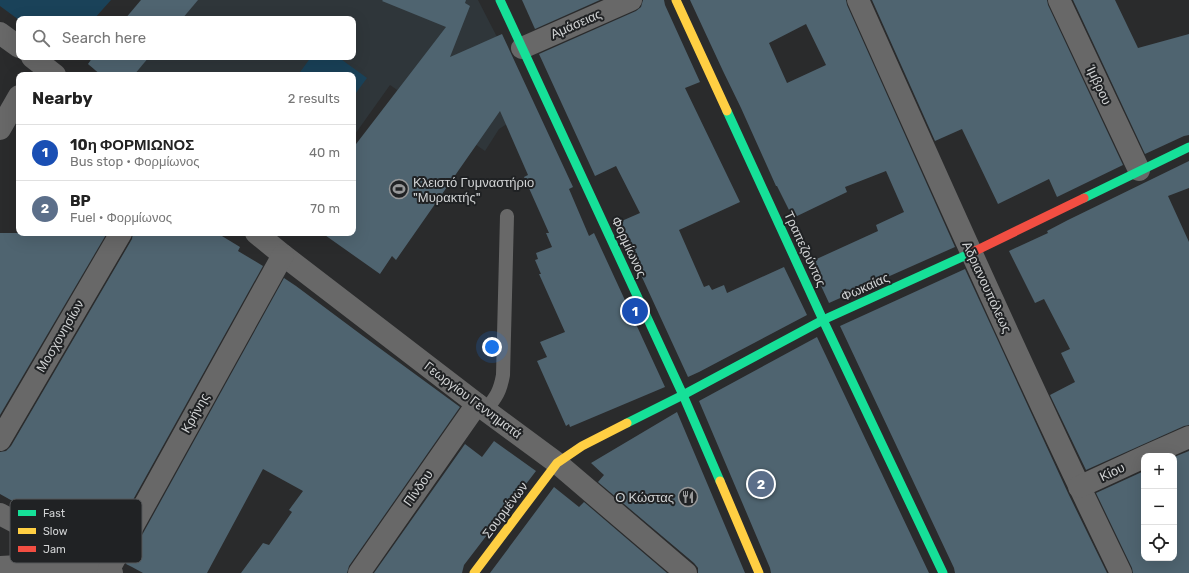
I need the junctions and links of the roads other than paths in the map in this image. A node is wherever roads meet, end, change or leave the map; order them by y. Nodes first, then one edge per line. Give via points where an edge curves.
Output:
1 (500, 0) edge
2 (631, 0) edge
3 (676, 0) edge
4 (858, 0) edge
5 (1058, 0) edge
6 (0, 33) edge
7 (16, 45) edge
8 (522, 48) junction
9 (16, 101) edge
10 (0, 129) edge
11 (1189, 147) edge
12 (1139, 170) junction
13 (507, 216) dead end
14 (119, 236) edge
15 (260, 236) edge
16 (971, 253) junction
17 (283, 255) junction
18 (823, 320) junction
19 (683, 395) junction
20 (482, 407) junction
21 (1189, 436) edge
22 (0, 440) edge
23 (1153, 453) edge
24 (1141, 459) edge
25 (557, 463) junction
26 (1079, 487) junction
27 (142, 501) edge
28 (0, 514) edge
29 (10, 519) edge
30 (92, 563) edge
31 (3, 569) edge
32 (103, 569) edge
33 (359, 573) edge
34 (474, 573) edge
35 (686, 573) edge
36 (759, 573) edge
37 (943, 573) edge
38 (1121, 573) edge

1 - 8 street, Φορμίωνος
2 - 8 street, Αμάσειας
3 - 18 street, Τραπεζούντος
4 - 16 street, Αδριανουπόλεως
5 - 12 street, Ίμβρου
6 - 7 street
8 - 19 street, Φορμίωνος
9 - 10 street
11 - 12 street, Φωκαίας
12 - 16 street, Φωκαίας
13 - 20 lane via 503,375 498,393
14 - 22 street, Μοσχονησίων
15 - 17 street, Γεωργίου Γεννηματά
16 - 18 street, Φωκαίας
16 - 26 street, Αδριανουπόλεως
17 - 20 street, Γεωργίου Γεννηματά
17 - 27 street, Κρήνης
18 - 19 street, Φωκαίας
18 - 37 street, Τραπεζούντος
19 - 25 street, Φωκαίας via 582,446
19 - 36 street, Φορμίωνος
20 - 25 street, Γεωργίου Γεννηματά
20 - 33 street, Πίνδου
21 - 23 street, Κίου
24 - 26 street, Κίου
25 - 34 street, Σουρμένων
25 - 35 street, Γεωργίου Γεννηματά
26 - 38 street, Αδριανουπόλεως
28 - 29 street
30 - 32 street
31 - 32 street

